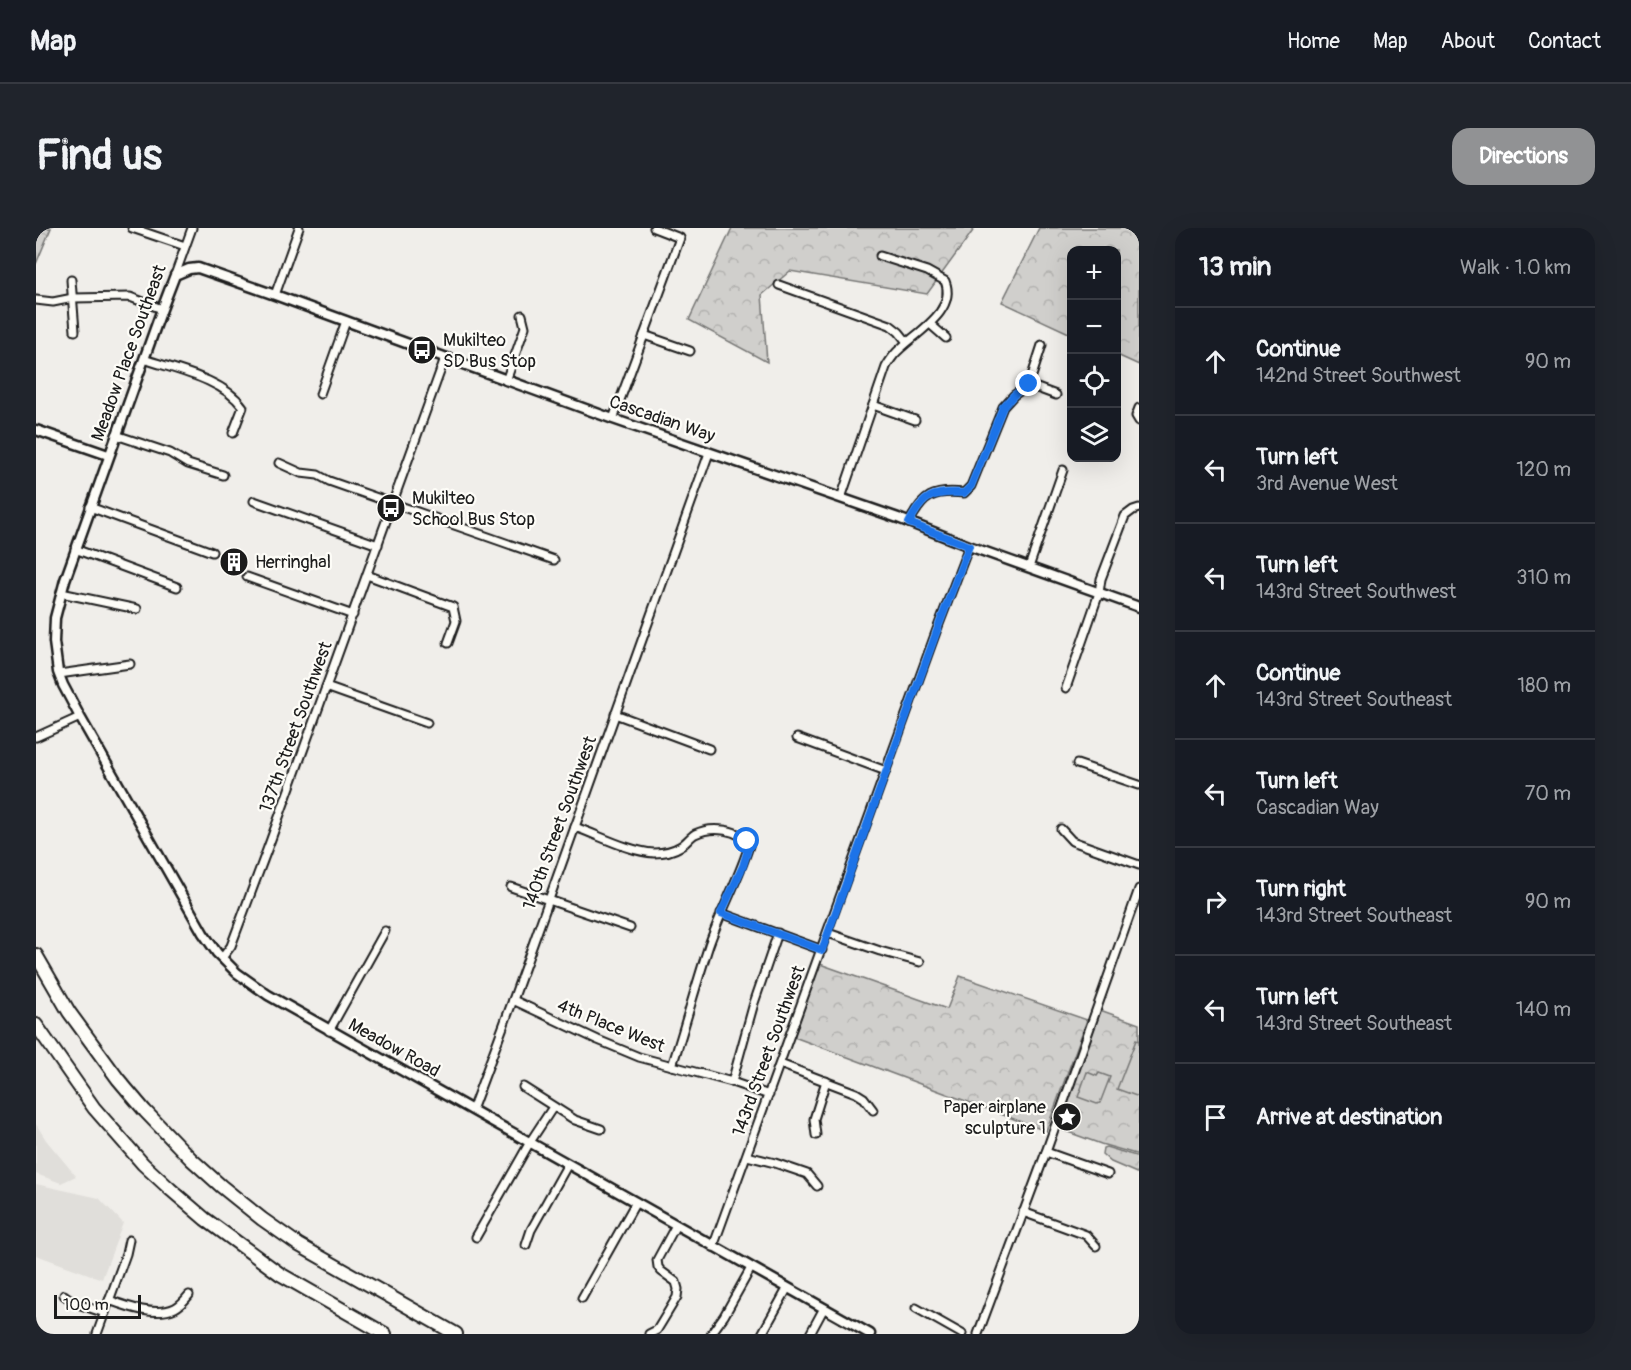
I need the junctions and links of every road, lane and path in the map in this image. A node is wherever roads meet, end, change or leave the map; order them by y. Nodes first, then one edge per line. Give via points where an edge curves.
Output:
1 (132, 228) edge
2 (192, 228) edge
3 (299, 228) edge
4 (654, 228) edge
5 (185, 246) junction
6 (880, 256) dead end
7 (175, 275) junction
8 (71, 280) dead end
9 (780, 285) dead end
10 (275, 295) junction
11 (73, 298) junction
12 (36, 300) edge
13 (162, 309) junction
14 (522, 315) dead end
15 (346, 321) junction
16 (930, 324) junction
17 (75, 331) dead end
18 (644, 335) junction
19 (946, 338) dead end
20 (907, 342) junction
21 (1042, 345) dead end
22 (690, 351) dead end
23 (144, 358) junction
24 (445, 358) junction
25 (506, 381) junction
26 (1029, 384) junction
27 (320, 394) dead end
28 (1056, 395) dead end
29 (873, 405) junction
30 (1139, 408) edge
31 (613, 419) junction
32 (915, 420) dead end
33 (1139, 421) edge
34 (36, 430) edge
35 (233, 433) dead end
36 (116, 435) junction
37 (709, 453) junction
38 (108, 456) junction
39 (279, 463) dead end
40 (1063, 470) dead end
41 (223, 475) dead end
42 (841, 498) junction
43 (254, 501) dead end
44 (393, 503) junction
45 (90, 507) junction
46 (1136, 509) edge
47 (909, 523) junction
48 (378, 545) junction
49 (969, 546) junction
50 (75, 549) junction
51 (212, 552) dead end
52 (554, 560) dead end
53 (1029, 567) junction
54 (367, 575) junction
55 (247, 577) dead end
56 (177, 587) dead end
57 (61, 593) junction
58 (1099, 593) junction
59 (1139, 607) edge
60 (137, 609) dead end
61 (353, 615) junction
62 (448, 643) dead end
63 (130, 664) dead end
64 (59, 674) junction
65 (326, 687) junction
66 (1066, 687) dead end
67 (615, 714) junction
68 (80, 717) junction
69 (427, 723) dead end
70 (36, 737) edge
71 (797, 738) dead end
72 (710, 749) dead end
73 (1077, 764) dead end
74 (886, 771) junction
75 (1139, 785) edge
76 (574, 827) junction
77 (1060, 829) dead end
78 (1139, 865) edge
79 (511, 887) dead end
80 (1139, 889) edge
81 (549, 899) junction
82 (721, 913) junction
83 (630, 928) dead end
84 (385, 931) dead end
85 (778, 933) junction
86 (828, 933) junction
87 (822, 950) junction
88 (36, 955) edge
89 (222, 958) junction
90 (920, 962) dead end
91 (513, 1000) junction
92 (36, 1025) edge
93 (329, 1031) junction
94 (780, 1064) junction
95 (672, 1066) junction
96 (826, 1081) junction
97 (732, 1082) junction
98 (523, 1087) dead end
99 (769, 1095) junction
100 (553, 1107) junction
101 (472, 1110) junction
102 (873, 1110) dead end
103 (601, 1129) dead end
104 (816, 1135) dead end
105 (530, 1142) junction
106 (1046, 1152) junction
107 (747, 1156) junction
108 (568, 1164) junction
109 (1108, 1174) dead end
110 (817, 1186) dead end
111 (636, 1202) junction
112 (1023, 1212) junction
113 (676, 1225) junction
114 (476, 1237) dead end
115 (129, 1240) dead end
116 (526, 1245) dead end
117 (713, 1246) junction
118 (1096, 1246) dead end
119 (751, 1268) junction
120 (787, 1288) junction
121 (64, 1295) dead end
122 (189, 1295) dead end
123 (582, 1298) dead end
124 (110, 1300) junction
125 (824, 1308) junction
126 (916, 1308) dead end
127 (105, 1313) junction
128 (97, 1334) edge
129 (386, 1334) edge
130 (456, 1334) edge
131 (649, 1334) edge
132 (711, 1334) edge
133 (762, 1334) edge
134 (810, 1334) edge
135 (870, 1334) edge
136 (962, 1334) edge
137 (978, 1334) edge

1 - 5 street
2 - 5 street, Meadow Place Southeast
3 - 10 street
4 - 18 street via 680,238
5 - 7 street, Meadow Place Southeast
6 - 16 street via 945,281 945,304
7 - 10 street, Cascadian Way via 198,268
7 - 13 street, Meadow Place Southeast
8 - 11 street
9 - 20 street via 890,325
10 - 15 street, Cascadian Way
11 - 12 street
11 - 13 street via 130,297
11 - 17 street
13 - 23 street, Meadow Place Southeast
14 - 25 street via 525,327
15 - 24 street, Cascadian Way
15 - 27 street
16 - 19 street
16 - 20 street
18 - 22 street
18 - 31 street
20 - 29 street via 889,362
21 - 26 street
23 - 35 street via 216,384 232,394 243,407
23 - 36 street, Meadow Place Southeast
24 - 25 street, Cascadian Way
24 - 44 street, 137th Street Southwest
25 - 31 street, Cascadian Way
26 - 28 street
26 - 47 street via 1003,407 971,486 964,493 945,491 928,497
29 - 32 street
29 - 42 street
30 - 33 street
31 - 37 street, Cascadian Way
34 - 38 street
36 - 38 street, Meadow Place Southeast
36 - 41 street
37 - 42 street, Cascadian Way
37 - 67 street, 140th Street Southwest
38 - 45 street, Meadow Place Southeast
39 - 44 street
40 - 53 street
42 - 47 street, Cascadian Way
43 - 48 street
44 - 48 street, 137th Street Southwest
44 - 52 street
45 - 50 street, Meadow Place Southeast
45 - 51 street
46 - 58 street via 1125,516
47 - 49 street, Cascadian Way
48 - 54 street, 137th Street Southwest
49 - 53 street, Cascadian Way
49 - 74 street, 143rd Street Southwest
50 - 56 street
50 - 57 street, Meadow Road
53 - 58 street, Cascadian Way
54 - 61 street, 137th Street Southwest
54 - 62 street via 453,607 456,621
55 - 61 street
57 - 60 street
57 - 64 street, Meadow Road via 54,642
58 - 59 street, Cascadian Way
58 - 66 street
61 - 65 street, 137th Street Southwest
63 - 64 street
64 - 68 street, Meadow Road
65 - 69 street
65 - 89 street, 137th Street Southwest via 235,936
67 - 72 street
67 - 76 street, 140th Street Southwest
68 - 70 street
68 - 89 street, Meadow Road via 203,933
71 - 74 street
73 - 75 street
74 - 86 street, 143rd Street Southwest
76 - 81 street, 140th Street Southwest
76 - 82 street via 651,853 664,853 695,834 712,830 741,836 749,846
77 - 78 street via 1072,841
79 - 81 street
80 - 106 street
81 - 83 street
81 - 91 street, 140th Street Southwest
82 - 85 street
82 - 95 street
84 - 93 street
85 - 87 street
85 - 97 street
86 - 87 street, 143rd Street Southwest
86 - 90 street
87 - 94 street, 143rd Street Southwest
88 - 130 highway via 69,1012 118,1079 206,1172 299,1245
89 - 93 street, Meadow Road via 251,985
91 - 95 street, 4th Place West via 597,1040
91 - 101 street, 140th Street Southwest
92 - 129 highway via 93,1108 170,1189 280,1274
93 - 101 street, Meadow Road
94 - 96 street
94 - 99 street, 143rd Street Southwest
95 - 97 street, 4th Place West
96 - 102 street via 856,1093
96 - 104 street via 814,1119
97 - 99 street, 4th Place West
98 - 100 street
99 - 107 street, 143rd Street Southwest
100 - 103 street
100 - 105 street
101 - 105 street, Meadow Road
105 - 108 street, Meadow Road
105 - 114 street
106 - 109 street
106 - 112 street
107 - 110 street via 807,1174
107 - 117 street, 143rd Street Southwest
108 - 111 street, Meadow Road
108 - 116 street
111 - 113 street, Meadow Road
111 - 123 street
112 - 118 street via 1086,1235
112 - 137 street
113 - 117 street, Meadow Road
113 - 131 street via 657,1260 661,1271 676,1282 677,1297 657,1330
115 - 124 street
117 - 119 street, Meadow Road
119 - 120 street, Meadow Road
119 - 132 street
120 - 125 street, Meadow Road
120 - 133 street
121 - 127 street
122 - 124 street via 174,1309 154,1311 135,1310
124 - 127 street
125 - 134 street
125 - 135 street, Meadow Road
126 - 136 street
127 - 128 street

